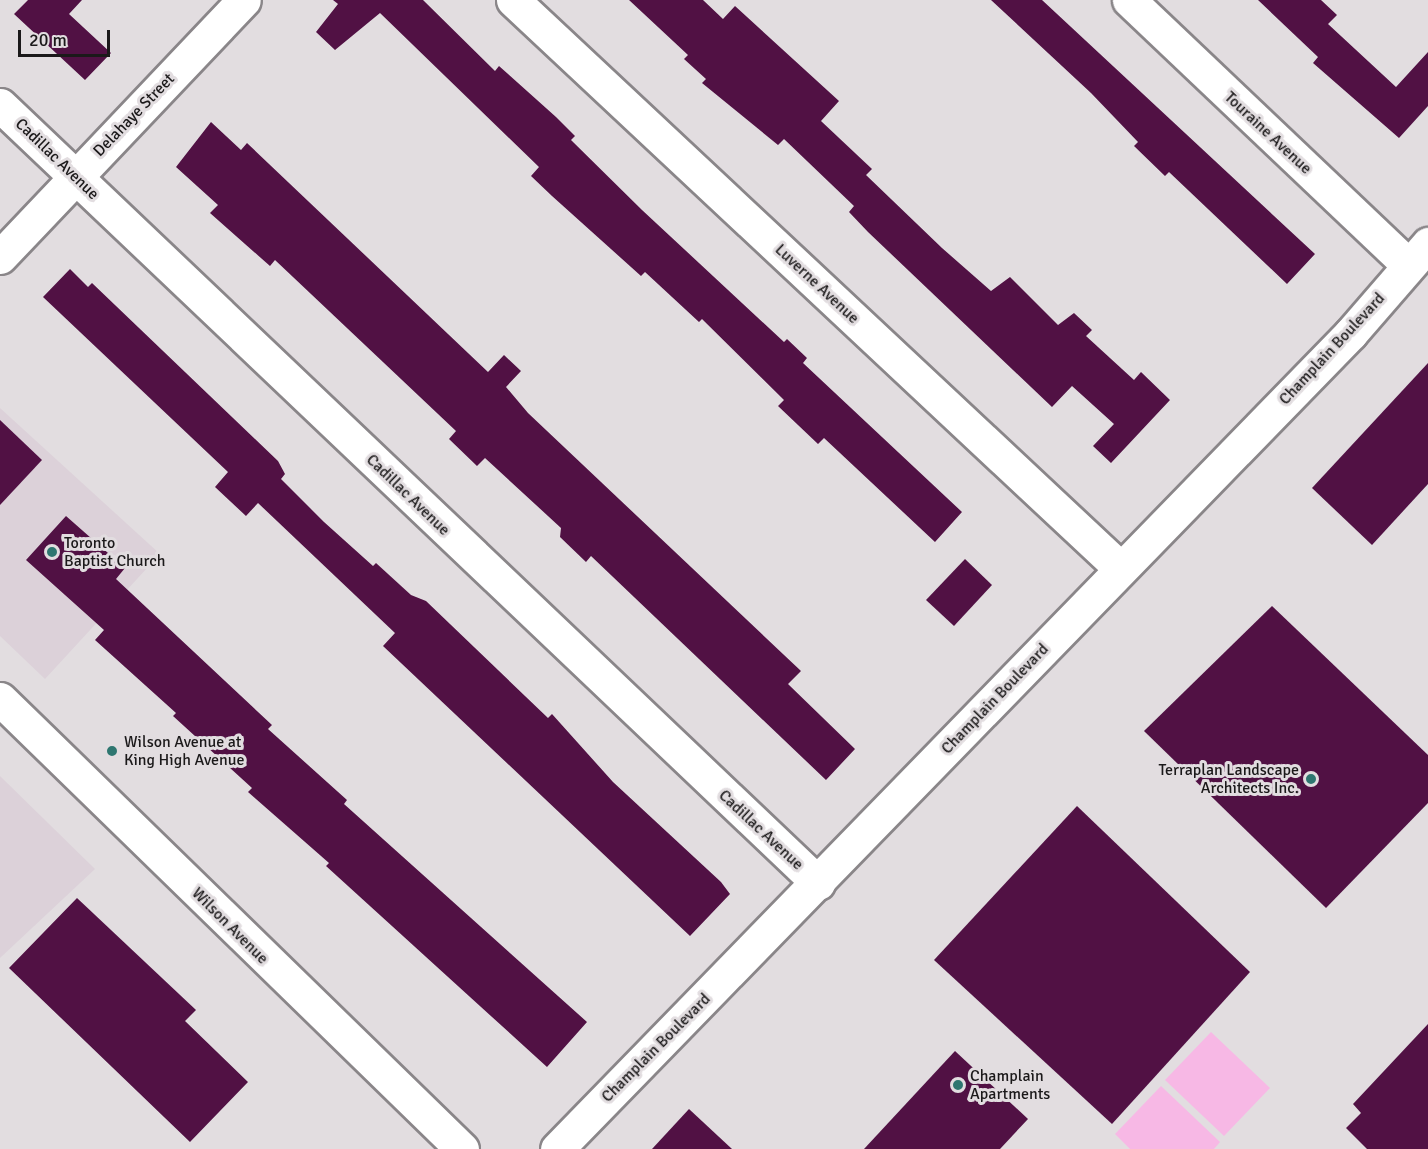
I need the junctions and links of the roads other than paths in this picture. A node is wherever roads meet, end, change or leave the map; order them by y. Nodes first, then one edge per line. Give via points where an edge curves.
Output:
1 (244, 0) edge
2 (513, 0) edge
3 (1129, 0) edge
4 (0, 105) edge
5 (75, 176) junction
6 (1418, 255) edge
7 (0, 257) edge
8 (1120, 567) junction
9 (0, 699) edge
10 (818, 883) junction
11 (462, 1149) edge
12 (557, 1149) edge

1 - 5 street, Delahaye Street
2 - 8 street, Luverne Avenue
3 - 6 street, Touraine Avenue
4 - 5 street, Cadillac Avenue
5 - 7 street, Delahaye Street
5 - 10 street, Cadillac Avenue
6 - 8 street, Champlain Boulevard via 1351,333
8 - 10 street, Champlain Boulevard
9 - 11 street, Wilson Avenue
10 - 12 street, Champlain Boulevard

